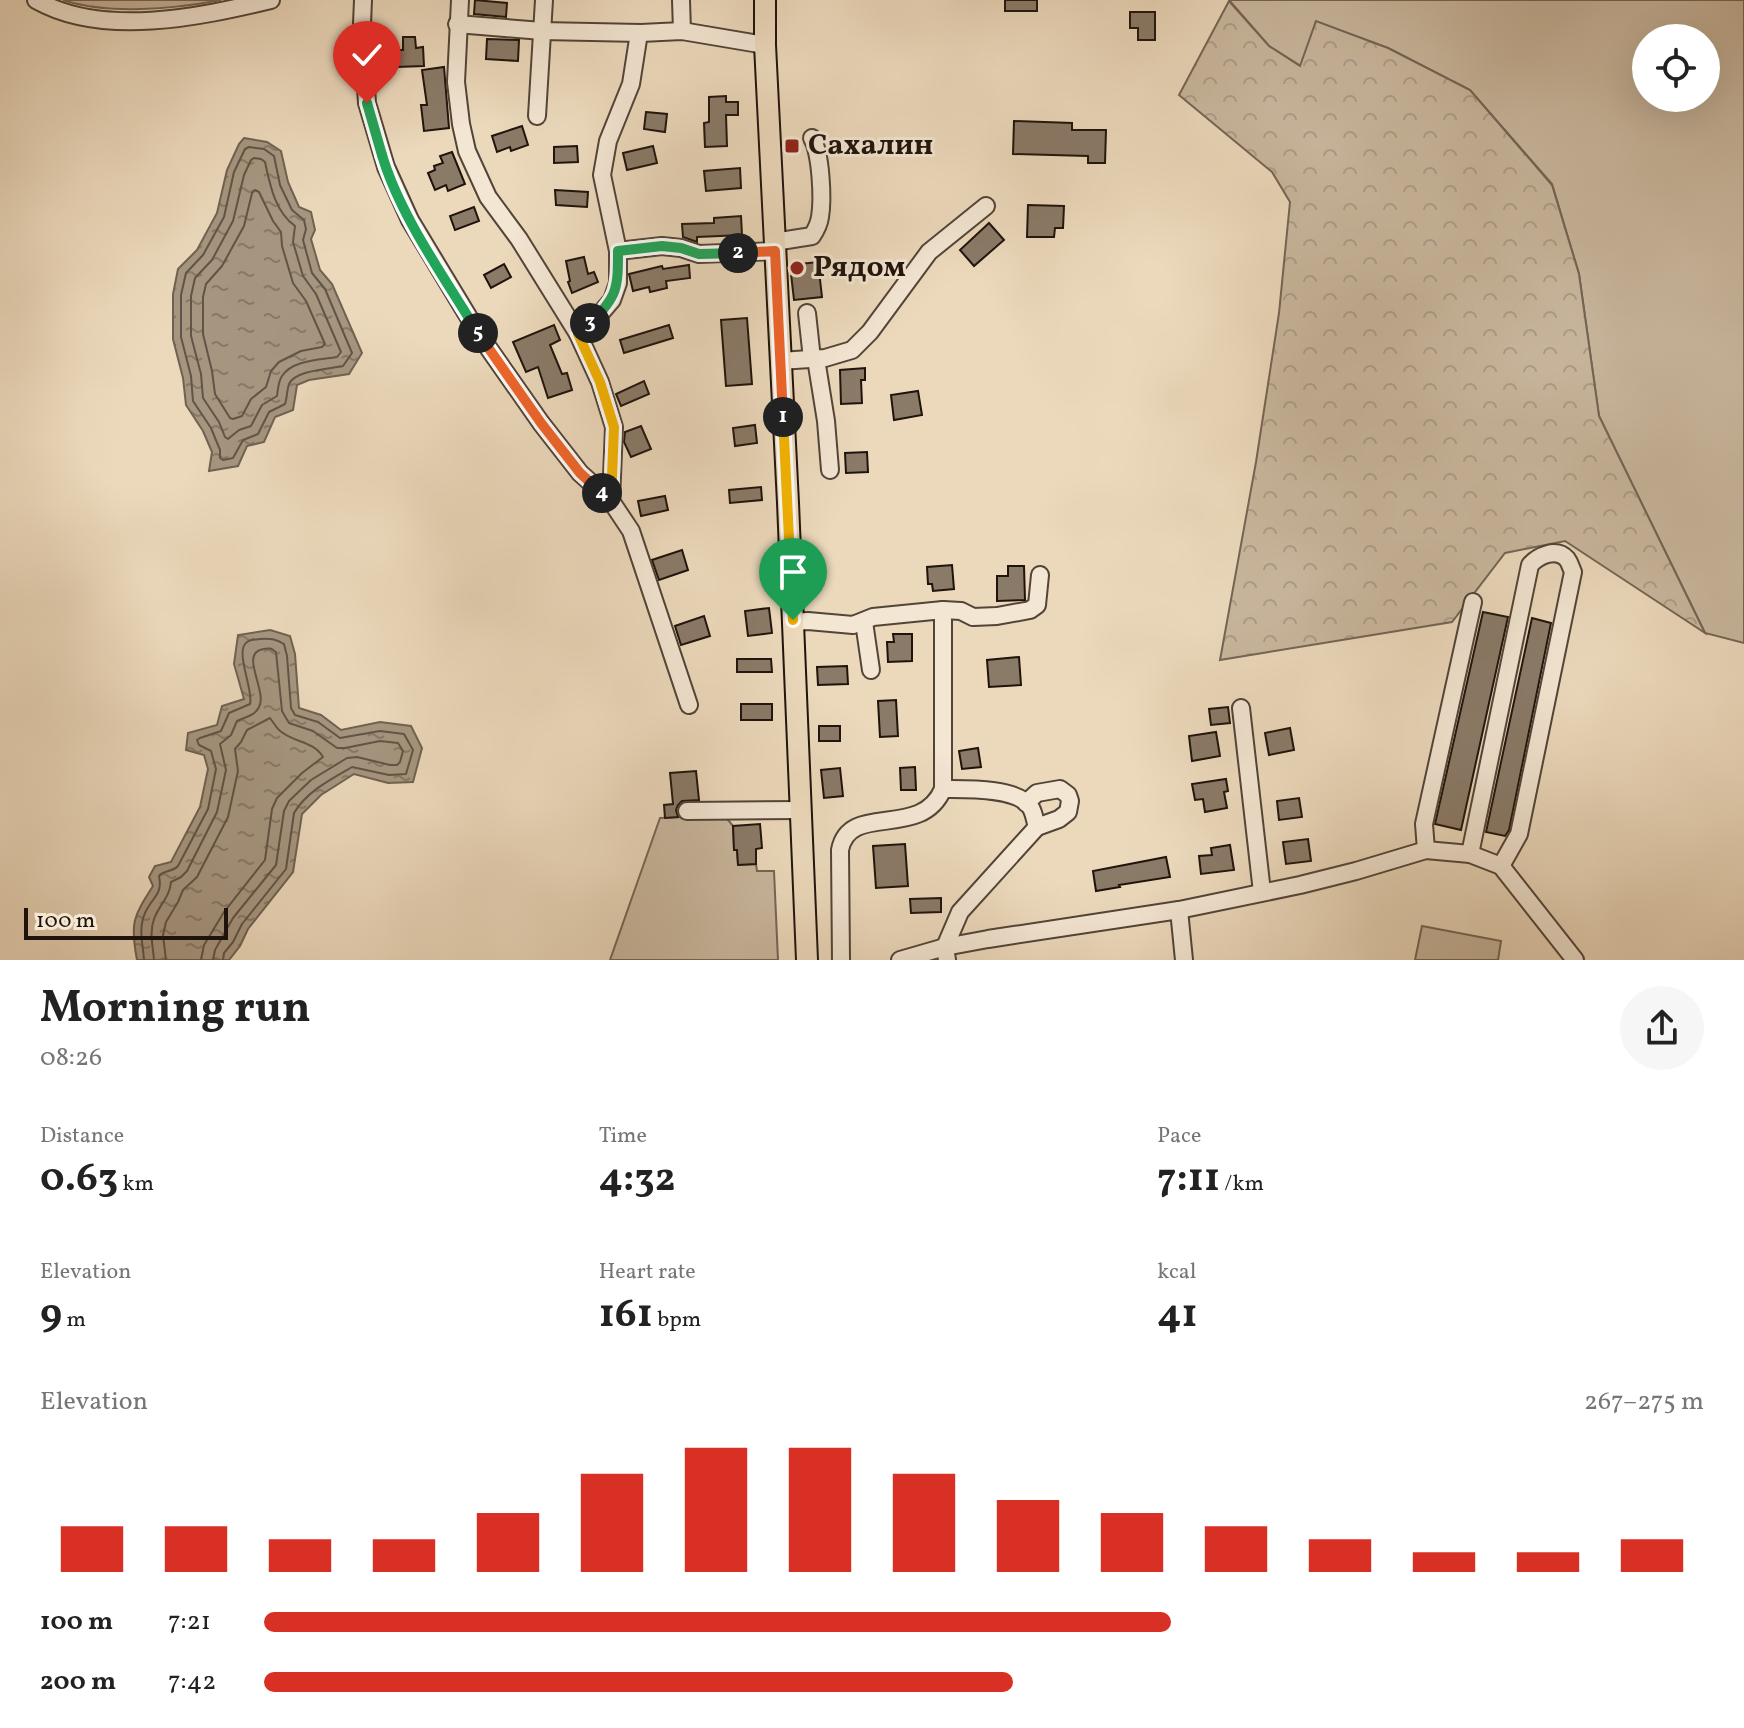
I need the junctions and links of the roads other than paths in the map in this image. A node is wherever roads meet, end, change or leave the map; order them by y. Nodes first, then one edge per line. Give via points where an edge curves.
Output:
1 (36, 0) edge
2 (271, 0) edge
3 (363, 0) edge
4 (460, 0) edge
5 (544, 0) edge
6 (681, 0) edge
7 (765, 0) edge
8 (457, 24) junction
9 (542, 31) junction
10 (682, 31) junction
11 (639, 33) junction
12 (765, 45) junction
13 (537, 116) dead end
14 (812, 138) dead end
15 (986, 206) dead end
16 (774, 246) junction
17 (618, 251) junction
18 (807, 313) dead end
19 (578, 334) junction
20 (814, 359) junction
21 (780, 361) junction
22 (830, 470) dead end
23 (611, 501) junction
24 (1040, 575) dead end
25 (1473, 602) dead end
26 (943, 610) junction
27 (793, 622) junction
28 (864, 622) junction
29 (871, 670) dead end
30 (689, 705) dead end
31 (1241, 708) dead end
32 (943, 789) junction
33 (1026, 803) junction
34 (801, 810) junction
35 (687, 811) dead end
36 (1037, 827) junction
37 (1426, 850) junction
38 (1470, 854) junction
39 (1501, 866) junction
40 (1262, 892) junction
41 (1179, 910) junction
42 (946, 954) edge
43 (1576, 958) edge
44 (807, 960) edge
45 (841, 960) edge
46 (901, 960) edge
47 (1184, 960) edge

1 - 2 street via 87,19 124,20 201,15
3 - 23 street via 367,103 386,167 410,220 480,336 541,423 580,473
4 - 8 street
5 - 9 street
6 - 10 street
7 - 12 main road
8 - 9 street
8 - 19 street via 456,82 467,151 488,197
9 - 11 street
9 - 13 street
10 - 11 street
10 - 12 street
11 - 17 street via 631,84 608,141 602,175
12 - 16 main road
14 - 16 street via 820,186 817,228 812,236
15 - 20 street via 929,252 852,350
16 - 17 street via 699,254 662,246
16 - 21 main road
17 - 19 street via 612,300
18 - 20 street
19 - 23 street via 614,427
20 - 21 street
20 - 22 street
21 - 27 main road
23 - 30 street via 631,531
24 - 26 street via 1037,605 1030,610 973,617
25 - 37 street via 1424,824
26 - 28 street
26 - 32 street
27 - 28 street
27 - 34 main road
28 - 29 street
31 - 40 street
32 - 33 street via 985,789
32 - 45 street via 927,811 859,825 842,840
33 - 36 street
33 - 36 street via 1048,790 1068,795 1068,812
34 - 35 street
34 - 44 main road
36 - 42 street via 960,912
37 - 38 street
37 - 40 street
38 - 39 street
38 - 39 street via 1530,565 1538,557 1562,556 1573,572 1519,834
39 - 43 street
40 - 41 street
41 - 42 street
41 - 47 street
42 - 46 street

